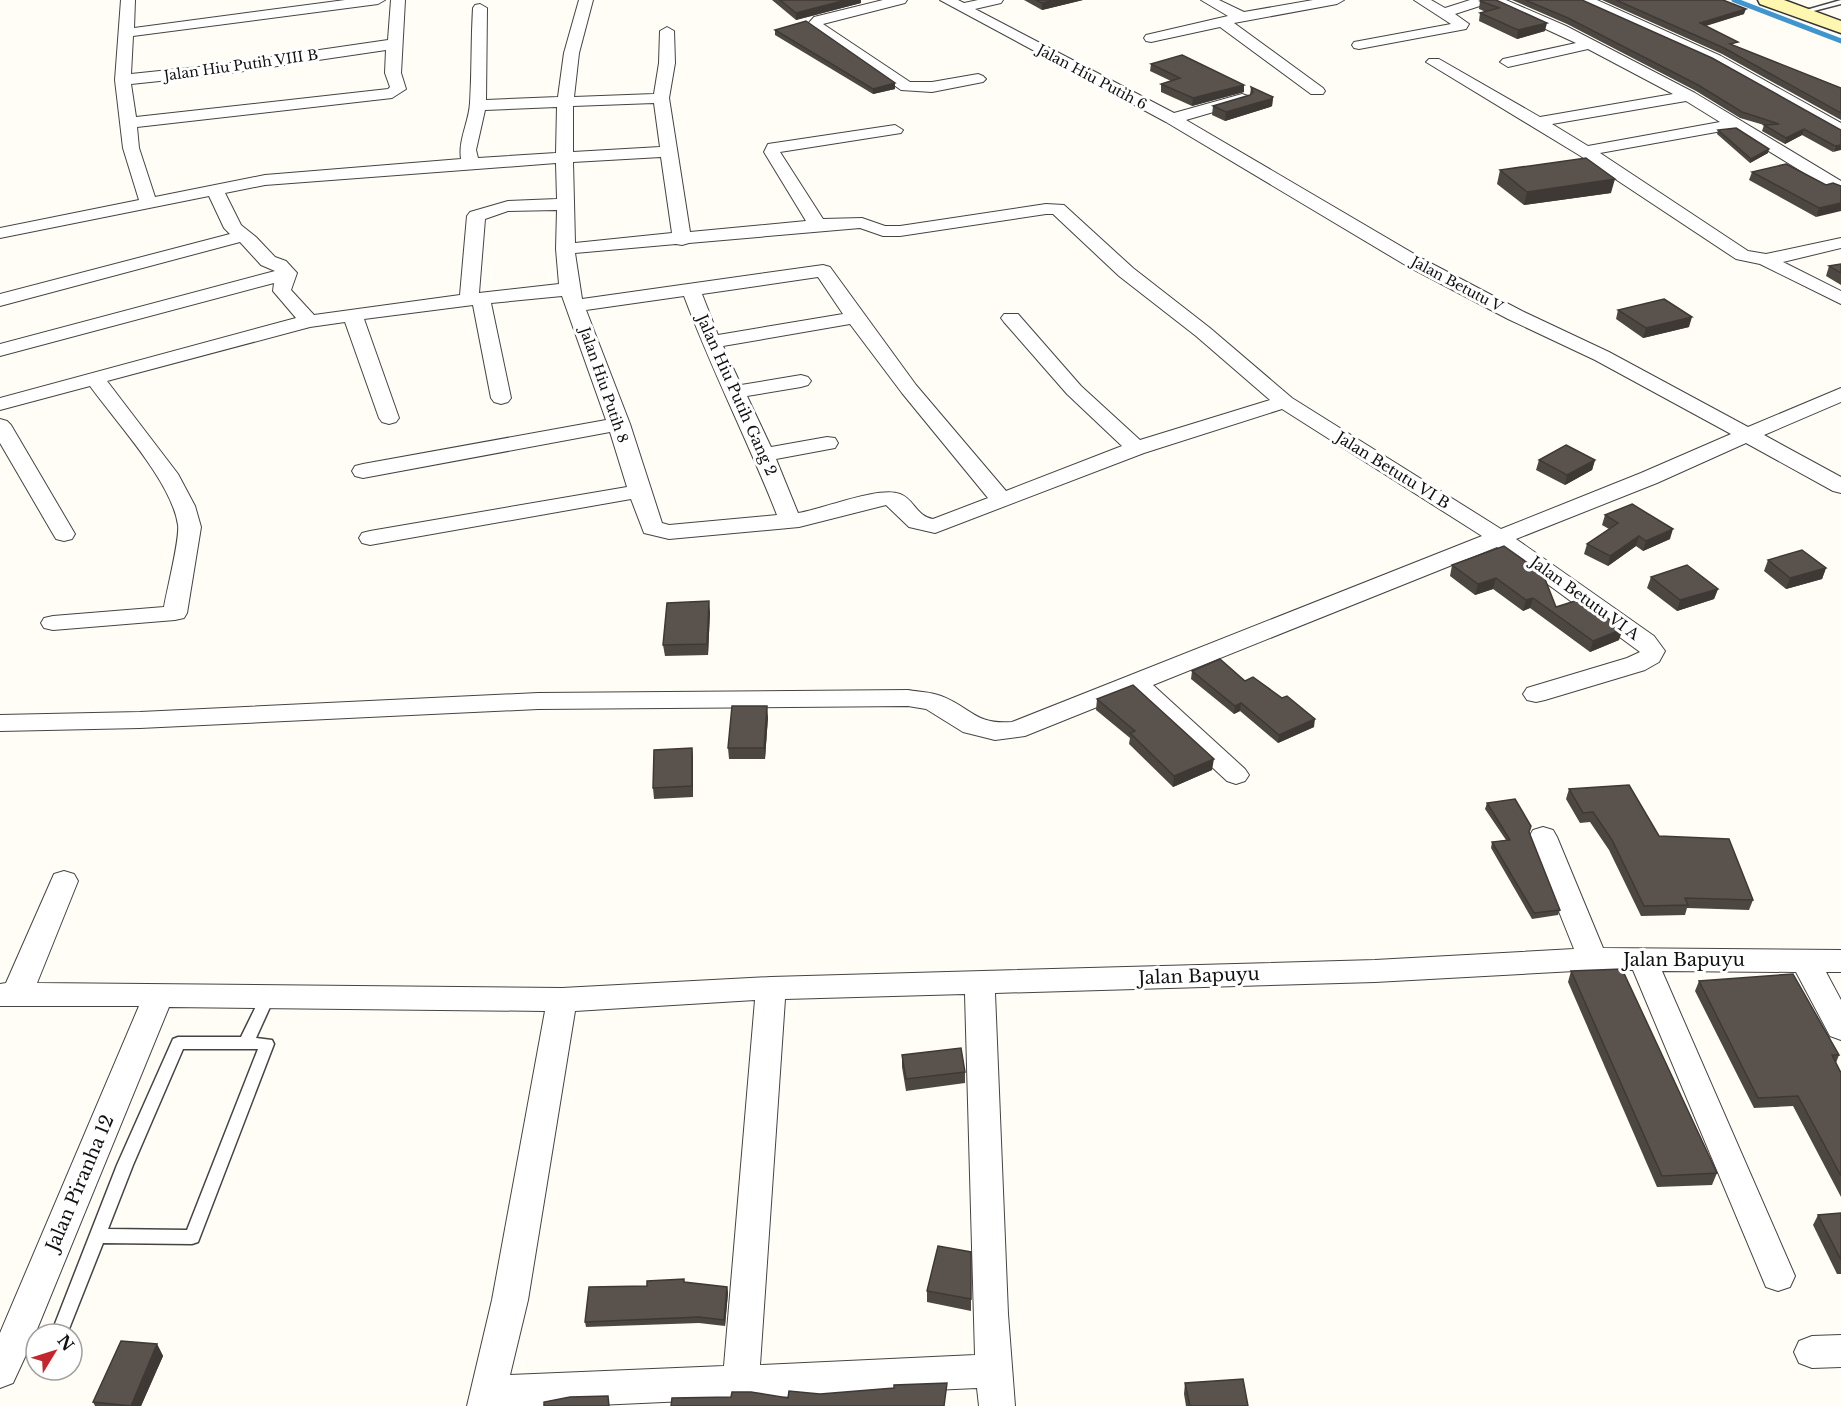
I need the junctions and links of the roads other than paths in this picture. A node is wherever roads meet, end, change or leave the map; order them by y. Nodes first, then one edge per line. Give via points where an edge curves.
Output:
1 (128, 0) edge
2 (378, 0) edge
3 (398, 0) edge
4 (586, 0) edge
5 (900, 0) edge
6 (947, 0) edge
7 (996, 0) edge
8 (1208, 0) edge
9 (1337, 0) edge
10 (1421, 0) edge
11 (1485, 0) edge
12 (1494, 0) edge
13 (1585, 0) edge
14 (1767, 0) edge
15 (1841, 2) edge
16 (1301, 3) edge
17 (1830, 5) junction
18 (1809, 6) edge
19 (480, 8) dead end
20 (962, 8) junction
21 (1444, 13) junction
22 (1242, 17) junction
23 (1223, 22) junction
24 (1841, 27) edge
25 (667, 31) dead end
26 (126, 33) junction
27 (1151, 38) dead end
28 (394, 44) junction
29 (1590, 44) junction
30 (1359, 45) dead end
31 (1434, 62) dead end
32 (1508, 62) dead end
33 (978, 79) dead end
34 (123, 80) junction
35 (1317, 91) dead end
36 (1689, 96) junction
37 (660, 98) junction
38 (1242, 99) edge
39 (564, 102) junction
40 (478, 105) junction
41 (1173, 119) junction
42 (1537, 122) junction
43 (129, 123) junction
44 (1735, 124) junction
45 (895, 130) dead end
46 (1841, 130) edge
47 (1585, 151) junction
48 (668, 152) junction
49 (566, 159) junction
50 (470, 163) junction
51 (1841, 188) edge
52 (214, 189) junction
53 (148, 202) junction
54 (566, 204) junction
55 (818, 225) junction
56 (0, 233) edge
57 (244, 236) junction
58 (682, 240) junction
59 (1841, 243) edge
60 (565, 249) junction
61 (1766, 260) junction
62 (288, 273) junction
63 (692, 291) junction
64 (475, 298) junction
65 (572, 298) junction
66 (1841, 298) edge
67 (0, 300) edge
68 (352, 314) junction
69 (854, 318) junction
70 (1011, 318) dead end
71 (309, 321) junction
72 (711, 342) junction
73 (0, 350) edge
74 (94, 378) junction
75 (801, 381) dead end
76 (735, 392) junction
77 (1841, 394) edge
78 (501, 398) dead end
79 (1285, 402) junction
80 (0, 404) edge
81 (389, 418) dead end
82 (620, 424) junction
83 (0, 425) edge
84 (1750, 435) junction
85 (827, 443) dead end
86 (1136, 448) junction
87 (764, 455) junction
88 (363, 471) dead end
89 (1841, 486) edge
90 (640, 491) junction
91 (1002, 500) junction
92 (790, 521) junction
93 (64, 534) dead end
94 (370, 538) dead end
95 (1500, 538) junction
96 (53, 623) dead end
97 (1135, 681) junction
98 (1536, 694) dead end
99 (0, 723) edge
100 (1236, 775) dead end
101 (1543, 837) dead end
102 (64, 881) dead end
103 (1593, 959) junction
104 (1643, 960) junction
105 (1805, 961) junction
106 (1841, 961) edge
107 (980, 982) junction
108 (771, 988) junction
109 (9, 995) edge
110 (159, 995) junction
111 (267, 996) junction
112 (562, 1000) junction
113 (1841, 1028) edge
114 (246, 1043) junction
115 (98, 1236) junction
116 (1778, 1276) dead end
117 (63, 1322) edge
118 (16, 1353) edge
119 (994, 1371) junction
120 (741, 1381) junction
121 (486, 1399) edge
122 (997, 1406) edge

1 - 26 street
2 - 26 street
3 - 28 street
4 - 39 street, Jalan Hiu Putih 8 via 568,62
5 - 33 street via 819,20 814,25 907,87
6 - 20 street, Jalan Hiu Putih 6
7 - 20 street
8 - 22 street
9 - 16 street
10 - 21 street
11 - 21 street
12 - 29 street
13 - 46 street via 1716,59
14 - 18 main road
15 - 17 lane
16 - 22 street
17 - 18 lane
17 - 18 lane
18 - 24 main road
19 - 40 street
20 - 41 street, Jalan Hiu Putih 6
21 - 30 street via 1461,26
22 - 23 street
23 - 27 street
23 - 35 street
25 - 37 street via 667,63
26 - 34 street
28 - 34 street, Jalan Hiu Putih VIII B
28 - 43 street via 393,73 398,89 392,93
29 - 32 street
29 - 36 street
31 - 42 street
34 - 43 street
36 - 42 street
36 - 44 street
37 - 39 street
37 - 48 street
38 - 41 street
39 - 40 street
39 - 49 street, Jalan Hiu Putih 8
40 - 50 street via 468,150
41 - 84 street, Jalan Betutu V via 1414,262
42 - 47 street
43 - 53 street via 130,148
44 - 47 street
44 - 51 street
45 - 55 street via 774,148 772,152
47 - 61 street via 1732,249
48 - 49 street
48 - 58 street
49 - 50 street
49 - 54 street, Jalan Hiu Putih 8
50 - 52 street via 265,180
52 - 53 street
52 - 57 street via 233,228
53 - 56 street
54 - 60 street, Jalan Hiu Putih 8
54 - 64 street via 509,207 476,216
55 - 58 street, Jalan Betutu VI B
55 - 79 street, Jalan Betutu VI B via 862,223 883,231 900,231 1046,208 1058,210 1126,272
57 - 62 street via 268,261
57 - 67 street
58 - 60 street, Jalan Betutu VI B
59 - 61 street
60 - 65 street, Jalan Hiu Putih 8
61 - 66 street
62 - 71 street via 282,291
62 - 73 street
63 - 65 street
63 - 69 street via 823,271
63 - 72 street, Jalan Hiu Putih Gang 2
64 - 65 street
64 - 68 street
64 - 78 street
65 - 82 street, Jalan Hiu Putih 8
68 - 71 street
68 - 81 street
69 - 72 street
69 - 91 street via 934,423
70 - 86 street via 1074,390
71 - 74 street
72 - 76 street, Jalan Hiu Putih Gang 2
74 - 80 street
74 - 96 street via 170,479 184,506 190,526 176,613
75 - 76 street
76 - 87 street, Jalan Hiu Putih Gang 2
77 - 84 street
79 - 86 street
79 - 95 street, Jalan Betutu VI B
82 - 88 street
82 - 90 street, Jalan Hiu Putih 8
83 - 93 street
84 - 89 street, Jalan Betutu V
84 - 95 street
85 - 87 street
86 - 91 street
87 - 92 street, Jalan Hiu Putih Gang 2
90 - 92 street, Jalan Hiu Putih 8 via 652,528 657,531
90 - 94 street
91 - 92 street via 935,526 915,523 900,504 885,498
95 - 97 street
95 - 98 street, Jalan Betutu VI A via 1645,641 1653,651 1636,664
97 - 99 street via 1016,730 995,732 972,726 933,702 908,698 538,702
97 - 100 street
101 - 103 street
102 - 109 street
103 - 104 street, Jalan Bapuyu
103 - 107 street, Jalan Bapuyu via 1363,972
104 - 105 street, Jalan Bapuyu
104 - 116 street
105 - 106 street, Jalan Bapuyu
105 - 113 street
107 - 108 street, Jalan Bapuyu
107 - 119 street
108 - 112 street, Jalan Bapuyu
108 - 120 street
109 - 110 street, Jalan Bapuyu
110 - 111 street, Jalan Bapuyu
110 - 118 street, Jalan Piranha 12
111 - 112 street, Jalan Bapuyu
111 - 114 lane
112 - 121 street via 510,1300
114 - 115 lane via 178,1042
114 - 115 lane via 267,1044 192,1237
115 - 117 lane
119 - 120 street
119 - 122 street
120 - 121 street

